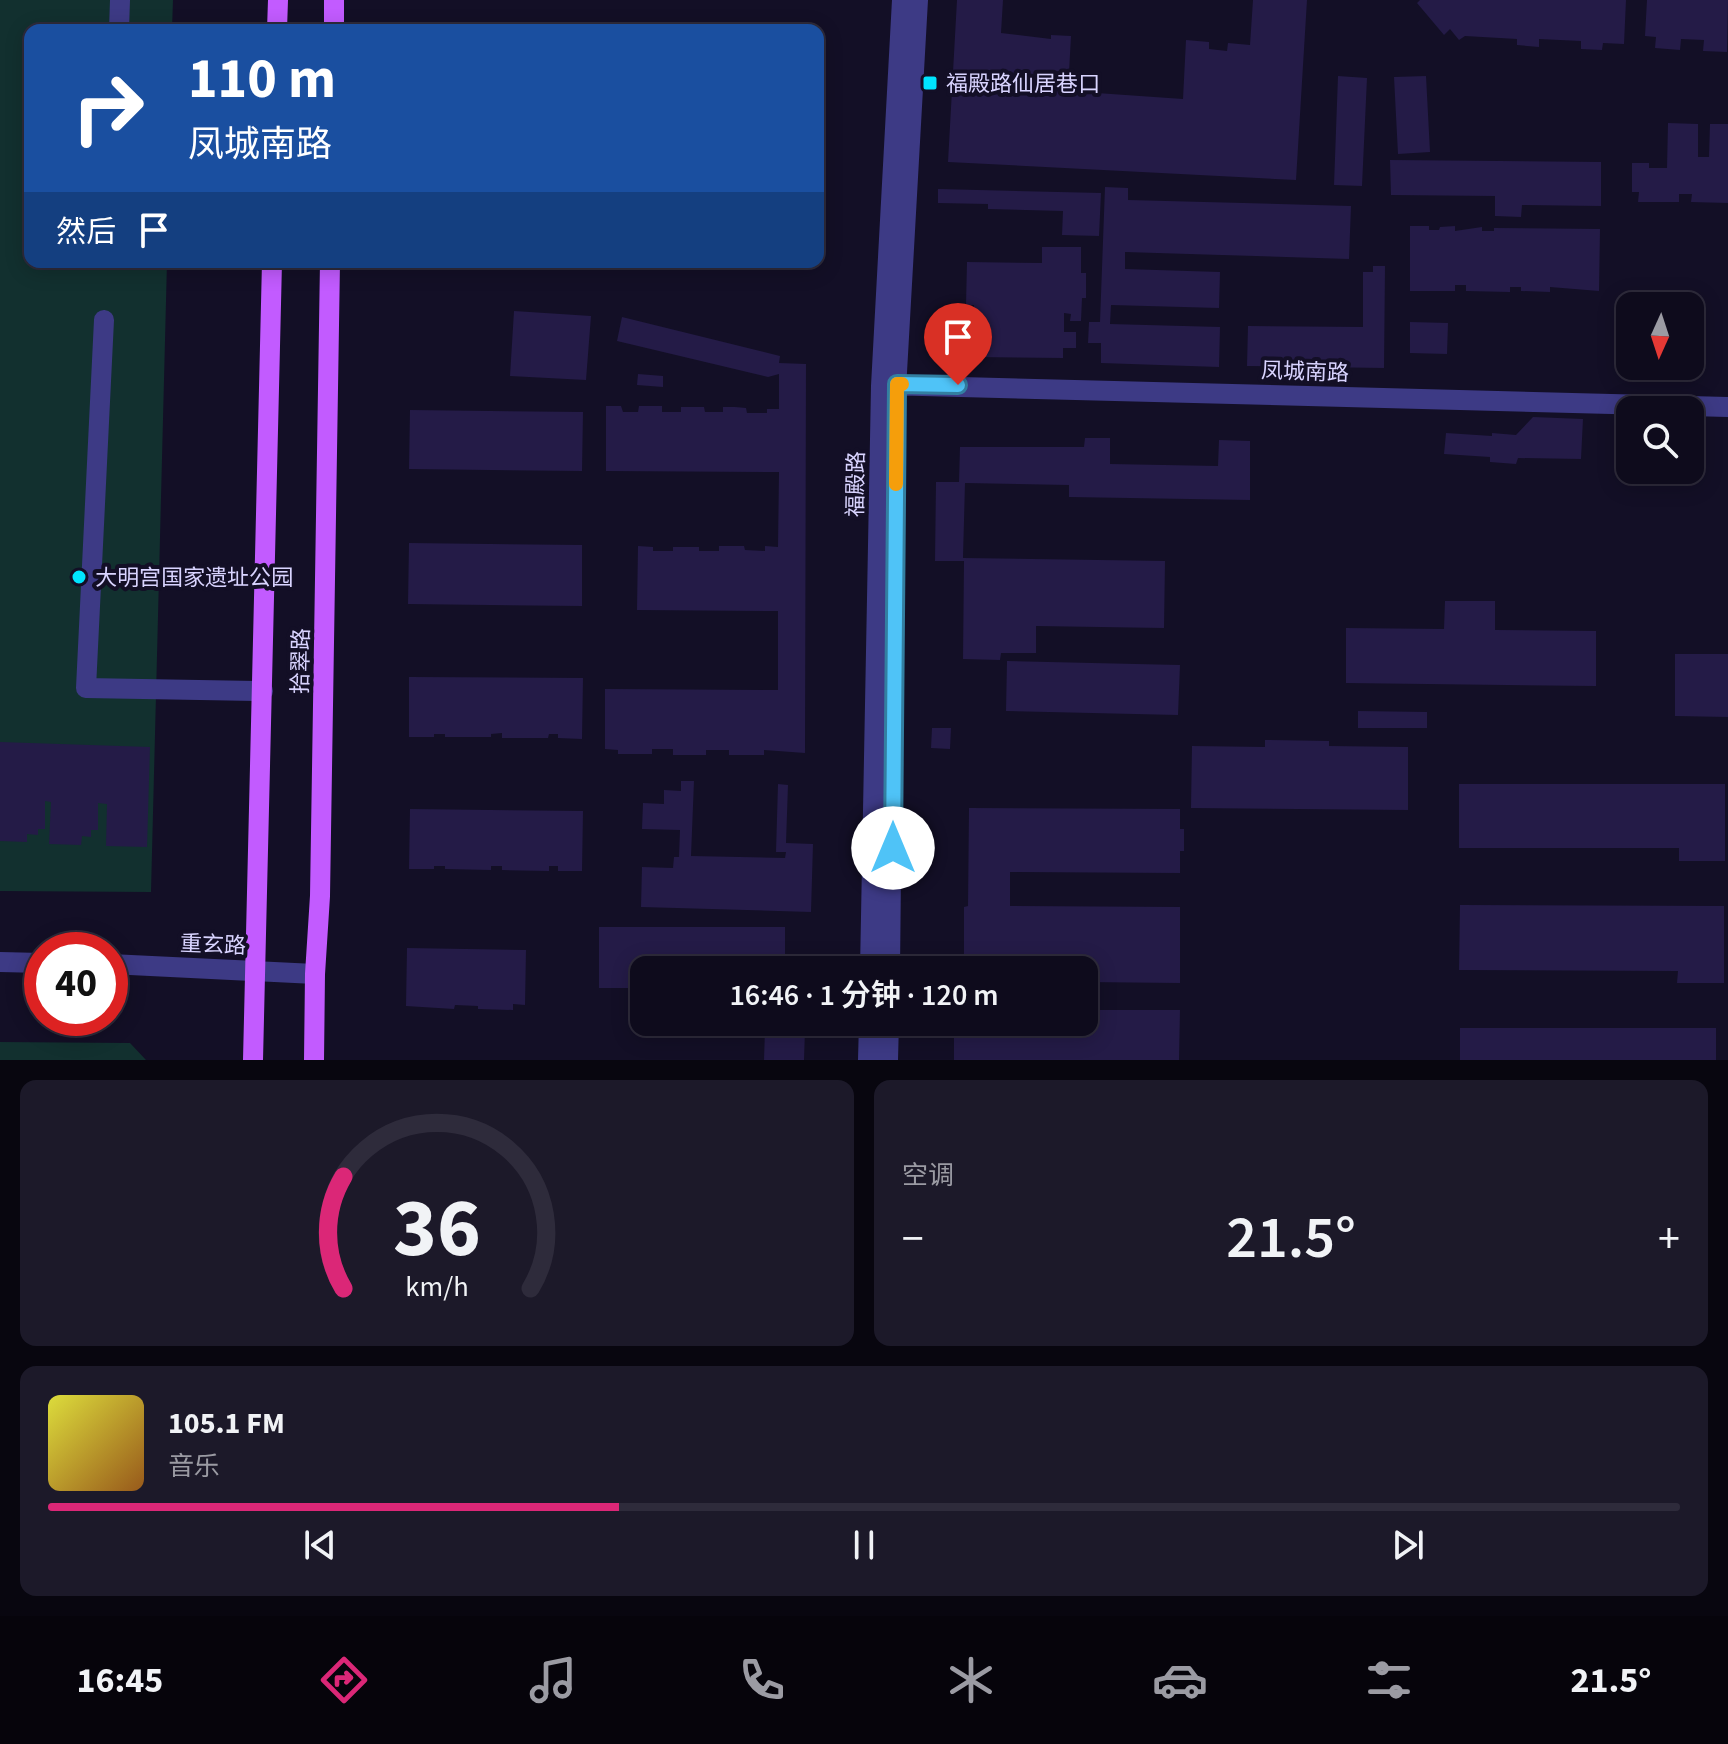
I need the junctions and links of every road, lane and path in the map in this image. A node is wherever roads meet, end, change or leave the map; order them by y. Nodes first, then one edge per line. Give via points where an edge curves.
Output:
1 (120, 0) edge
2 (278, 0) edge
3 (334, 0) edge
4 (902, 0) edge
5 (918, 0) edge
6 (119, 24) edge
7 (277, 24) edge
8 (334, 24) edge
9 (272, 268) edge
10 (330, 268) edge
11 (104, 320) dead end
12 (889, 385) junction
13 (1728, 407) edge
14 (263, 691) junction
15 (870, 956) edge
16 (890, 956) edge
17 (0, 962) edge
18 (24, 963) edge
19 (128, 965) edge
20 (255, 970) junction
21 (315, 974) junction
22 (869, 1036) edge
23 (889, 1036) edge
24 (253, 1060) edge
25 (314, 1060) edge
26 (868, 1060) edge
27 (888, 1060) edge

1 - 6 street
2 - 7 main road
3 - 8 main road
4 - 12 street, 福殿路
5 - 12 street, 福殿路
9 - 14 main road, 拾翠路
10 - 21 main road, 拾翠路
11 - 14 street via 86,688
12 - 13 street, 凤城南路
12 - 15 street, 福殿路
12 - 16 street, 福殿路
14 - 20 main road, 拾翠路
17 - 18 street
19 - 20 street, 重玄路
20 - 21 street, 重玄路
20 - 24 main road, 拾翠路
21 - 25 main road, 拾翠路
22 - 26 street
23 - 27 street

